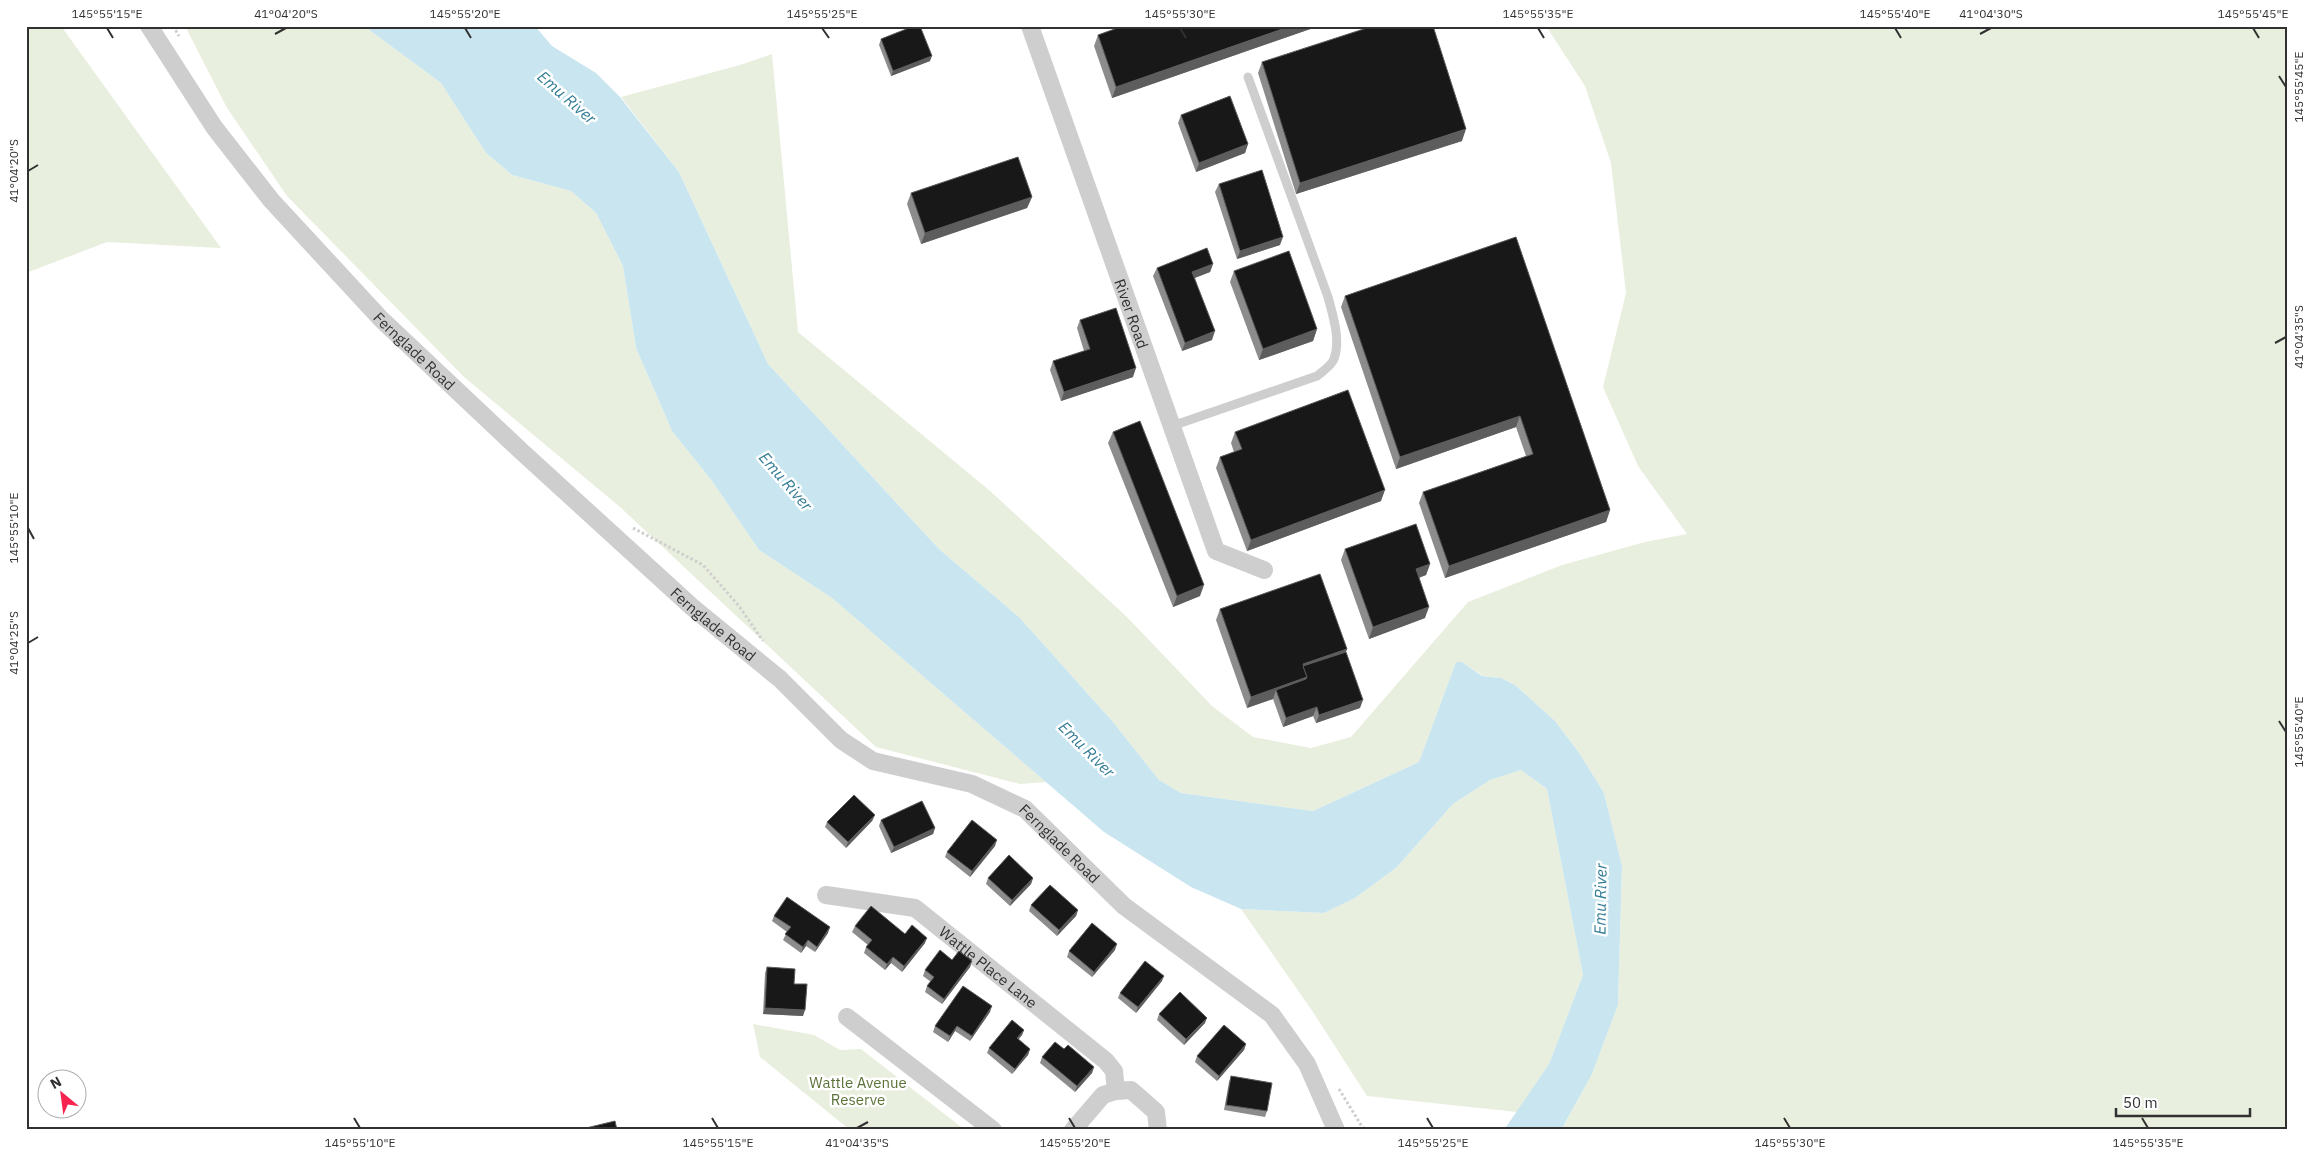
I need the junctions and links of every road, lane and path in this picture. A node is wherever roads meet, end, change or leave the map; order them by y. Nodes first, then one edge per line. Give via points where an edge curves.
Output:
1 (149, 26) edge
2 (173, 26) edge
3 (1030, 26) edge
4 (183, 43) dead end
5 (1248, 77) dead end
6 (1172, 426) junction
7 (630, 527) dead end
8 (1264, 570) dead end
9 (766, 645) dead end
10 (826, 895) dead end
11 (847, 1017) dead end
12 (1336, 1084) dead end
13 (1116, 1091) junction
14 (993, 1130) edge
15 (1072, 1130) edge
16 (1158, 1130) edge
17 (1336, 1130) edge
18 (1366, 1130) edge

1 - 17 street, Fernglade Road via 214,127 271,200 380,319 521,451 692,607 780,679 841,740 873,761 972,784 1026,808 1124,906 1272,1015 1307,1064
2 - 4 path
3 - 6 street, River Road
5 - 6 lane via 1328,297 1335,327 1334,360 1317,376
6 - 8 street, River Road via 1216,551
7 - 9 path via 704,565 739,606
10 - 13 street, Wattle Place Lane via 915,908 1106,1061 1114,1071
11 - 14 street
12 - 18 path
13 - 15 street via 1104,1095
13 - 16 street via 1132,1090 1156,1112

